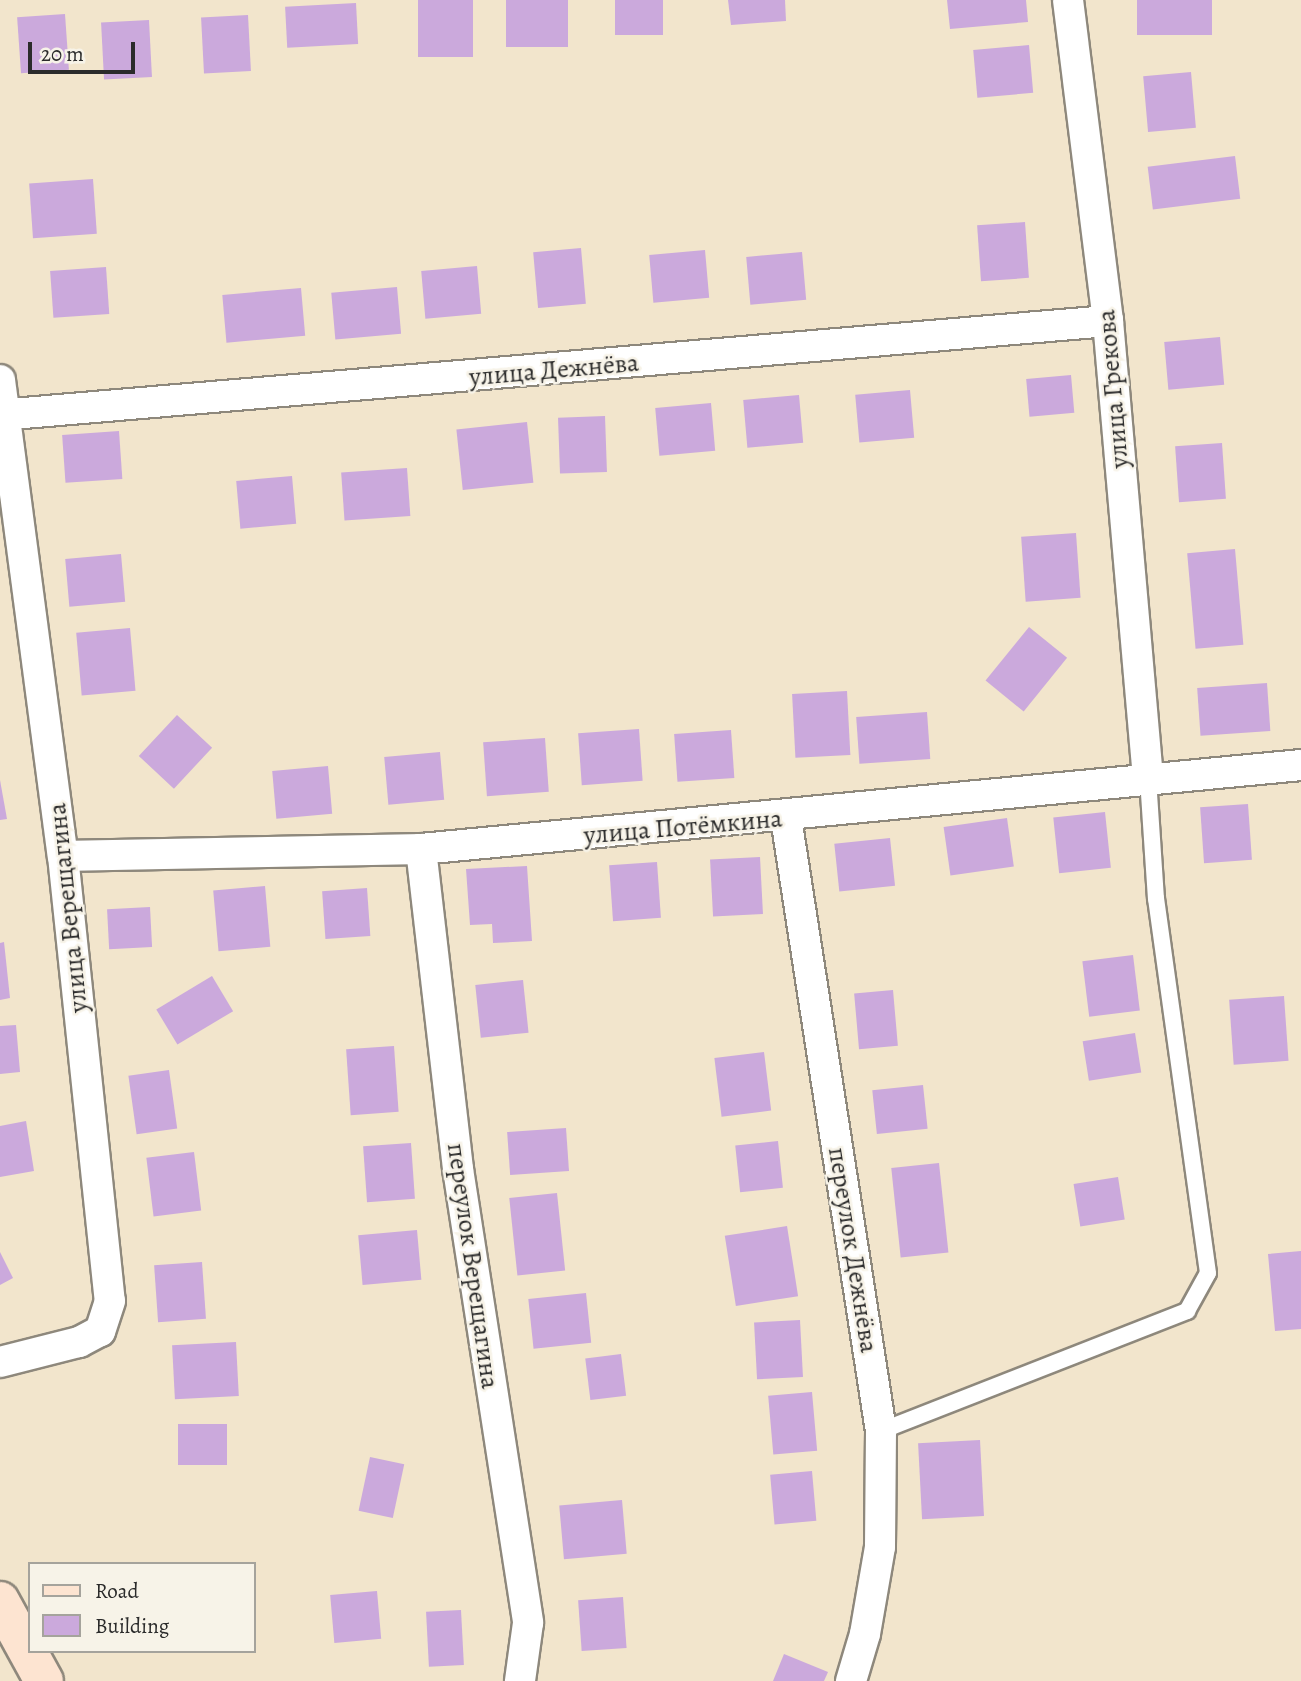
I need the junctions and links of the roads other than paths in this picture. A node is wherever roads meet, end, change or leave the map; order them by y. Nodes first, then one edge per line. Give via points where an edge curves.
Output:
1 (1068, 0) edge
2 (1108, 321) junction
3 (0, 380) edge
4 (1, 414) edge
5 (1301, 765) edge
6 (1147, 780) junction
7 (786, 818) junction
8 (421, 849) junction
9 (63, 856) junction
10 (0, 1362) edge
11 (881, 1430) junction
12 (0, 1601) edge
13 (28, 1652) edge
14 (29, 1653) edge
15 (44, 1681) edge
16 (520, 1681) edge
17 (850, 1681) edge

1 - 2 street, улица Грекова
2 - 4 street, улица Дежнёва
2 - 6 street, улица Грекова
3 - 4 street, улица Верещагина
4 - 9 street, улица Верещагина
5 - 6 street, улица Потёмкина
6 - 7 street, улица Потёмкина
6 - 11 lane via 1156,899 1208,1273 1188,1311
7 - 8 street, улица Потёмкина
7 - 11 street, переулок Дежнёва
8 - 9 street, улица Потёмкина
8 - 16 street, переулок Верещагина via 458,1169 528,1623
9 - 10 street, улица Верещагина via 110,1301 100,1331 79,1342
11 - 17 street, переулок Дежнёва via 880,1547 865,1634
12 - 13 street
14 - 15 street

